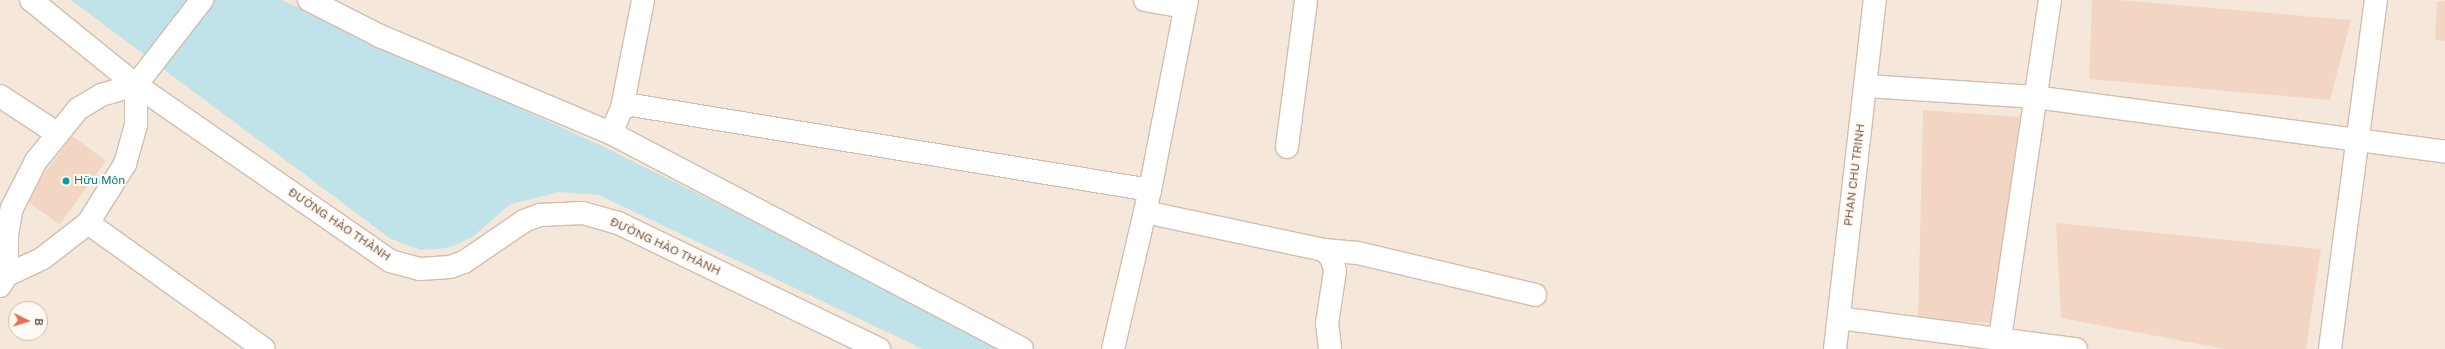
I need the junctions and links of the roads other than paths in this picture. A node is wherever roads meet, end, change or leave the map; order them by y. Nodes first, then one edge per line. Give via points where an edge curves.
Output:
1 (31, 0) edge
2 (202, 0) edge
3 (309, 0) edge
4 (643, 0) edge
5 (1145, 0) edge
6 (1306, 0) edge
7 (1875, 0) edge
8 (2050, 0) edge
9 (2376, 0) edge
10 (1186, 4) edge
11 (141, 78) junction
12 (1866, 86) junction
13 (0, 96) edge
14 (2035, 97) junction
15 (622, 108) junction
16 (611, 133) junction
17 (58, 134) junction
18 (2358, 140) junction
19 (1287, 147) dead end
20 (2445, 152) edge
21 (1150, 190) junction
22 (1145, 212) junction
23 (88, 223) junction
24 (1324, 250) junction
25 (2, 278) edge
26 (1535, 295) dead end
27 (1839, 318) junction
28 (2000, 338) junction
29 (264, 349) edge
30 (879, 349) edge
31 (1022, 349) edge
32 (1113, 349) edge
33 (1330, 349) edge
34 (1835, 349) edge
35 (2076, 349) edge
36 (2330, 349) edge

1 - 11 street, ĐƯỜNG HÀO THÀNH
2 - 11 street
3 - 16 street via 380,36
4 - 15 street
5 - 10 street
6 - 19 street
7 - 12 street, PHAN CHU TRINH
8 - 14 street
9 - 18 street
10 - 21 street
11 - 17 street via 101,95 78,109
11 - 23 street via 136,125 125,164
11 - 30 street, ĐƯỜNG HÀO THÀNH via 376,252 405,266 420,269 450,267 464,262 524,221 540,215 583,213 618,223
12 - 14 street
12 - 27 street, PHAN CHU TRINH
13 - 17 street
14 - 18 street
14 - 28 street
15 - 16 street
15 - 21 street via 632,105
16 - 31 street
17 - 25 street via 36,161 12,208
18 - 20 street
18 - 36 street
21 - 22 street
22 - 24 street
22 - 32 street
23 - 25 street via 43,258
23 - 29 street
24 - 26 street via 1358,253
24 - 33 street via 1332,259 1335,271 1327,322
27 - 28 street
27 - 34 street, PHAN CHU TRINH
28 - 35 street

